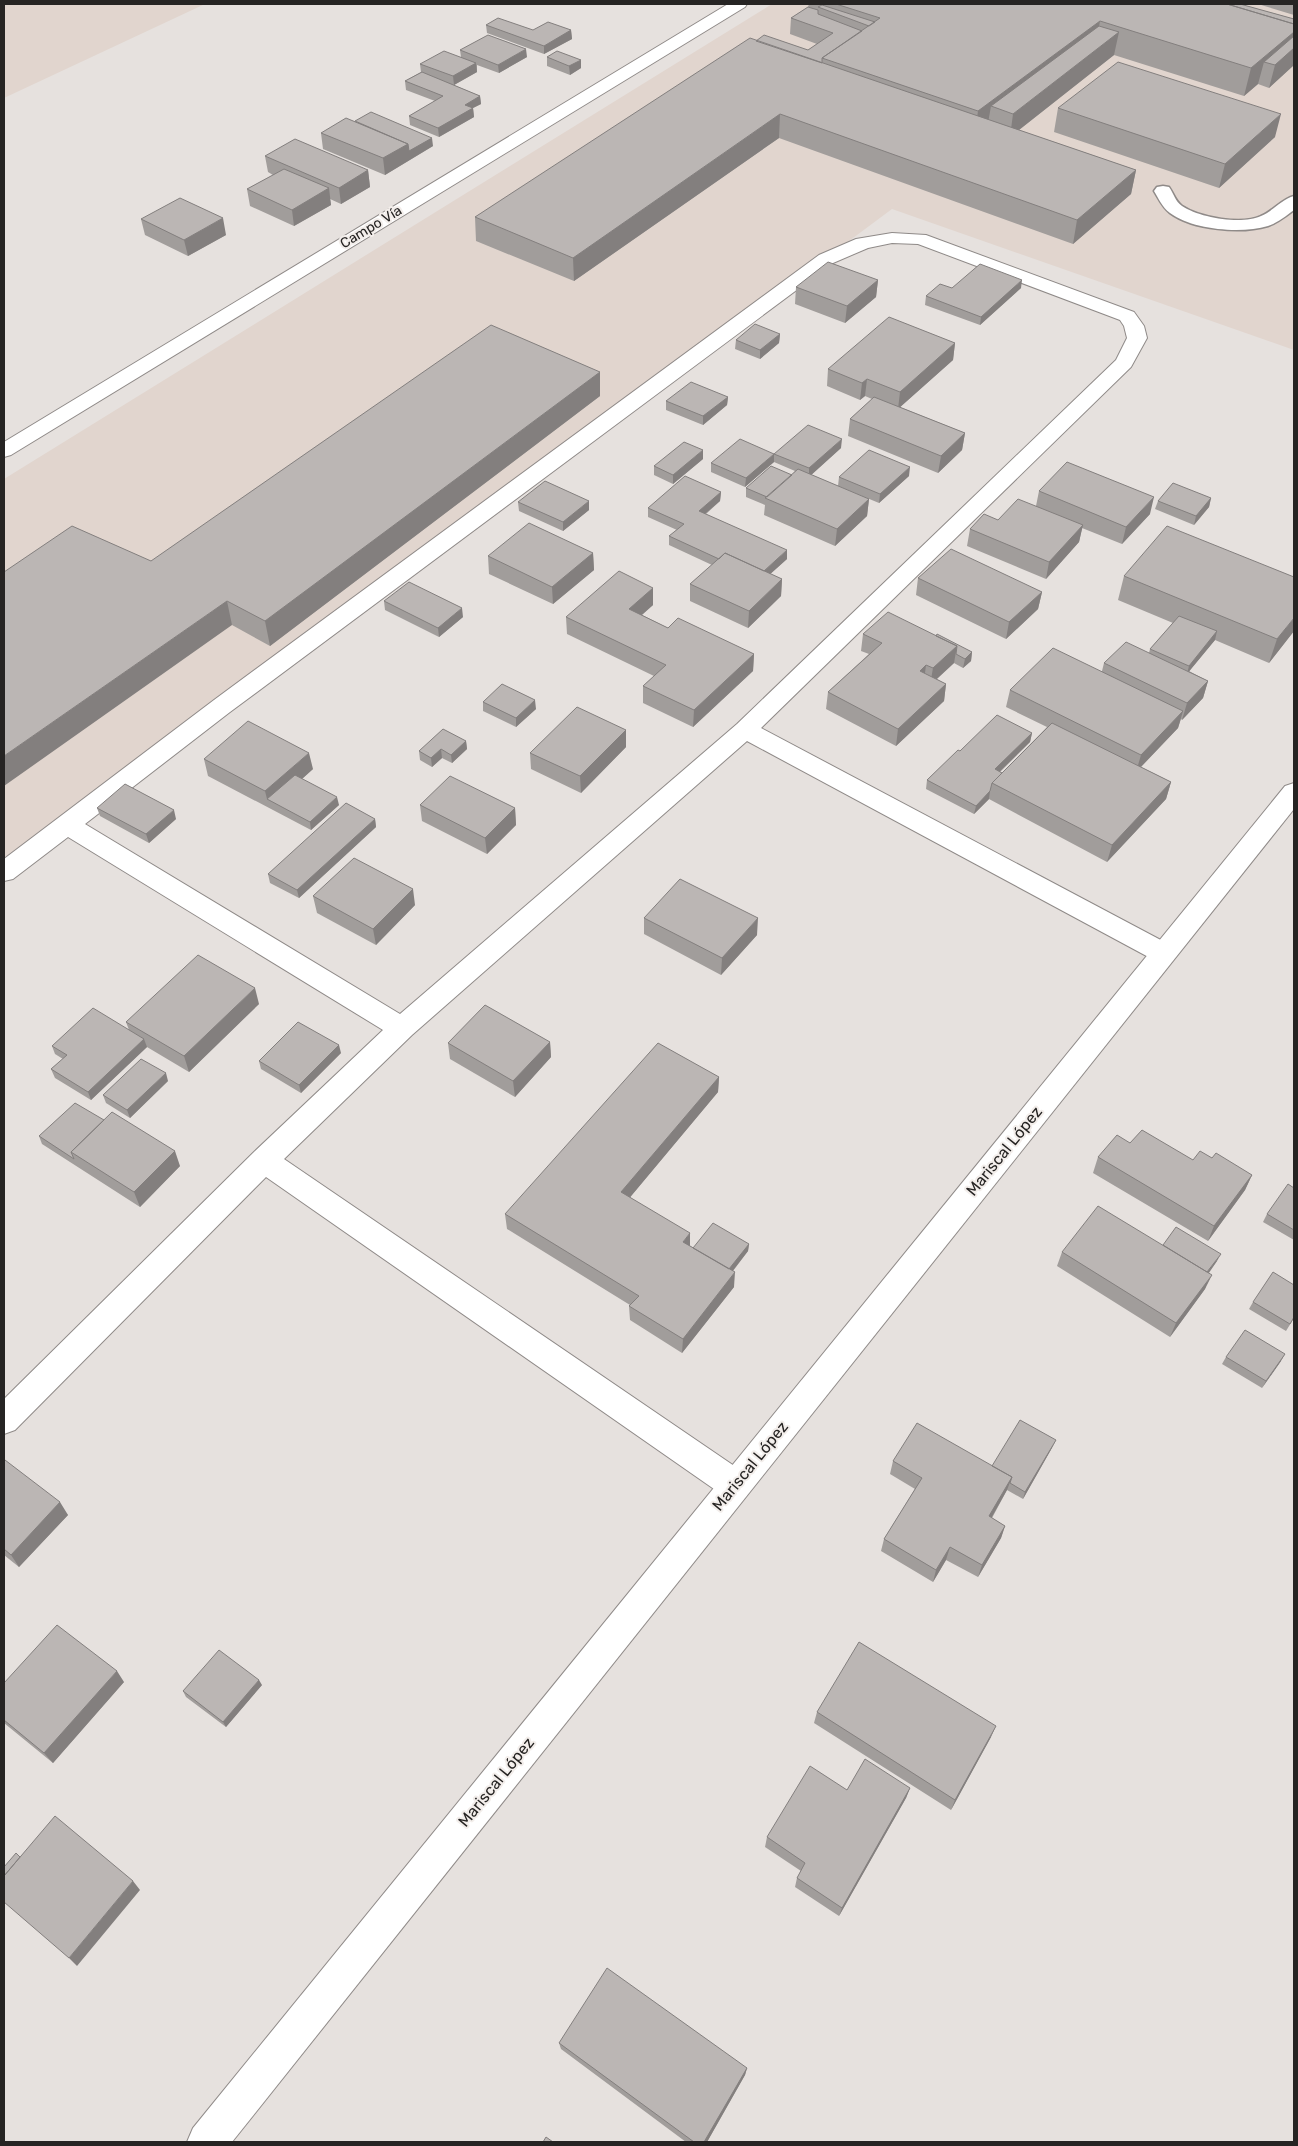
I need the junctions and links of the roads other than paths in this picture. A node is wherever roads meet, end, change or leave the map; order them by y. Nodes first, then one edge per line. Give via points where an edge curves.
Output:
1 (739, 4) edge
2 (1164, 191) dead end
3 (1294, 201) edge
4 (4, 450) edge
5 (745, 730) junction
6 (1294, 792) edge
7 (66, 824) junction
8 (4, 872) edge
9 (1163, 953) junction
10 (402, 1028) junction
11 (264, 1160) junction
12 (4, 1420) edge
13 (735, 1485) junction
14 (207, 2142) edge

1 - 4 street, Campo Vía
2 - 3 lane via 1168,202 1187,216 1227,224 1263,222
5 - 7 street via 1124,363 1138,338 1127,316 920,239 892,238 863,243 826,259
5 - 9 street
5 - 10 street
6 - 9 street, Mariscal López
7 - 8 street
7 - 10 street
9 - 13 street, Mariscal López
10 - 11 street
11 - 12 street
11 - 13 street
13 - 14 street, Mariscal López

